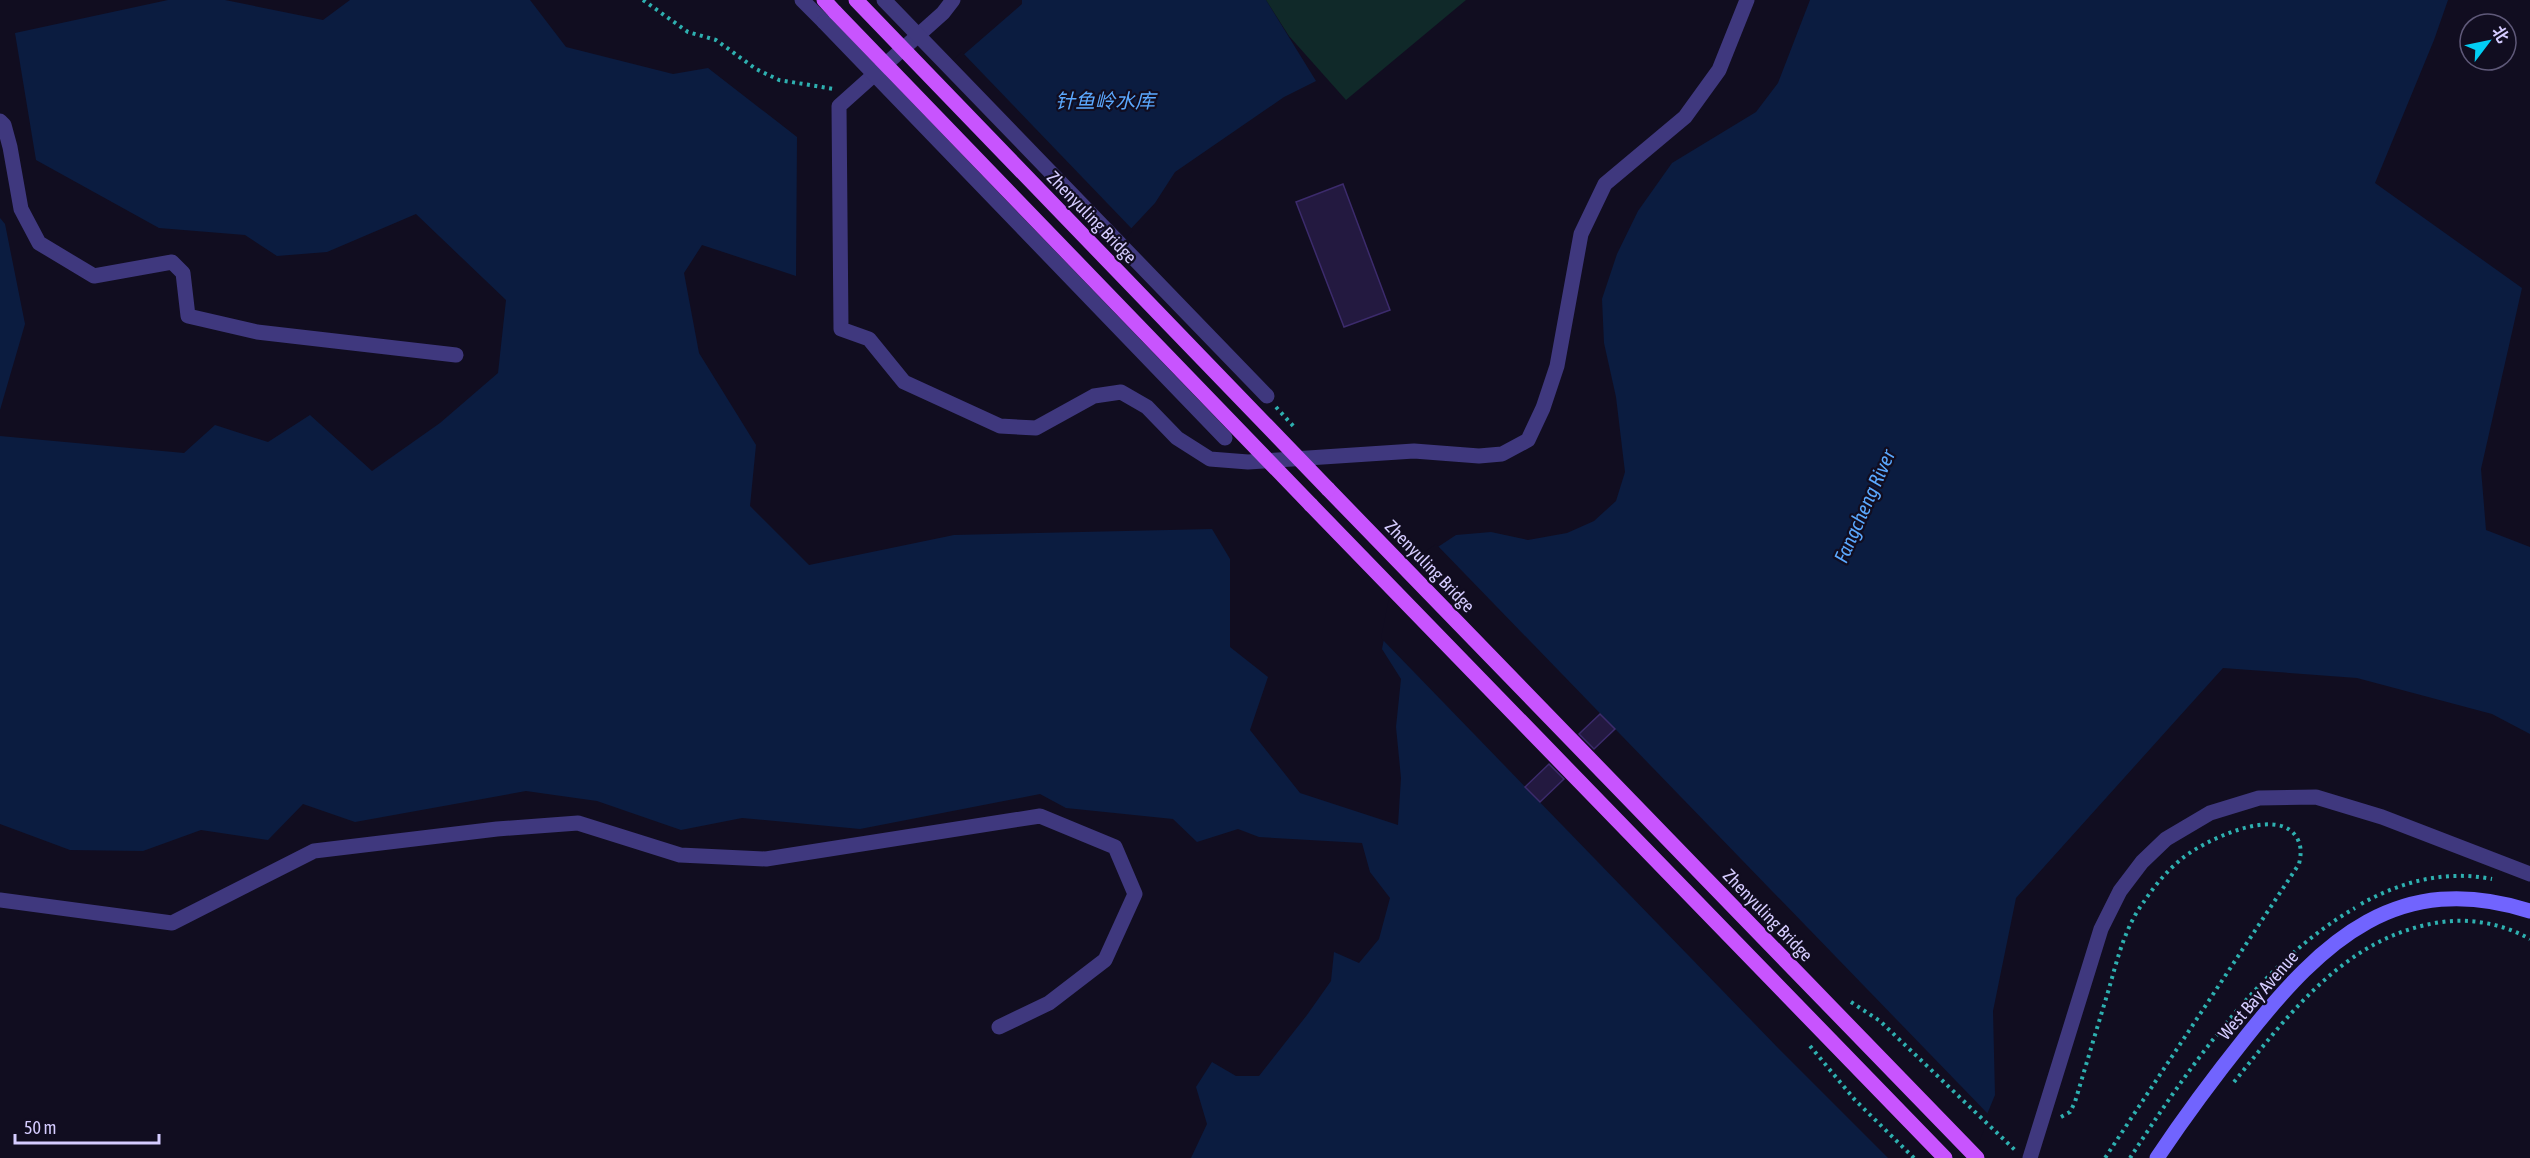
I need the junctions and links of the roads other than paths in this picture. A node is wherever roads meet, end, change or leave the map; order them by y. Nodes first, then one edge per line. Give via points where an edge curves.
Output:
1 (802, 0) edge
2 (824, 0) edge
3 (856, 0) edge
4 (884, 0) edge
5 (953, 0) edge
6 (1747, 0) edge
7 (830, 17) junction
8 (0, 121) edge
9 (456, 355) dead end
10 (1267, 396) dead end
11 (1224, 438) dead end
12 (2530, 874) edge
13 (0, 900) edge
14 (2530, 911) edge
15 (999, 1028) dead end
16 (1945, 1158) edge
17 (1977, 1158) edge
18 (2030, 1158) edge
19 (2157, 1158) edge

1 - 7 street
2 - 7 main road
3 - 17 main road, Zhenyuling Bridge, bridge
4 - 10 street, bridge
5 - 6 street via 839,106 841,329 869,339 904,382 1000,426 1036,428 1094,396 1121,392 1147,407 1177,438 1210,459 1248,462 1414,451 1479,456 1502,454 1528,440 1557,366 1581,234 1605,184 1685,117 1719,70
7 - 11 street, bridge
7 - 16 main road, bridge
8 - 9 street via 10,147 21,210 39,243 94,276 172,262 183,273 188,316 258,332
12 - 18 street via 2382,817 2316,797 2259,798 2210,813 2166,839 2120,891 2101,929
13 - 15 street via 172,923 314,851 578,823 680,855 766,858 1040,816 1115,846 1135,894 1105,960 1049,1003
14 - 19 main road, West Bay Avenue via 2500,902 2443,898 2380,914 2354,930 2298,974 2191,1106

